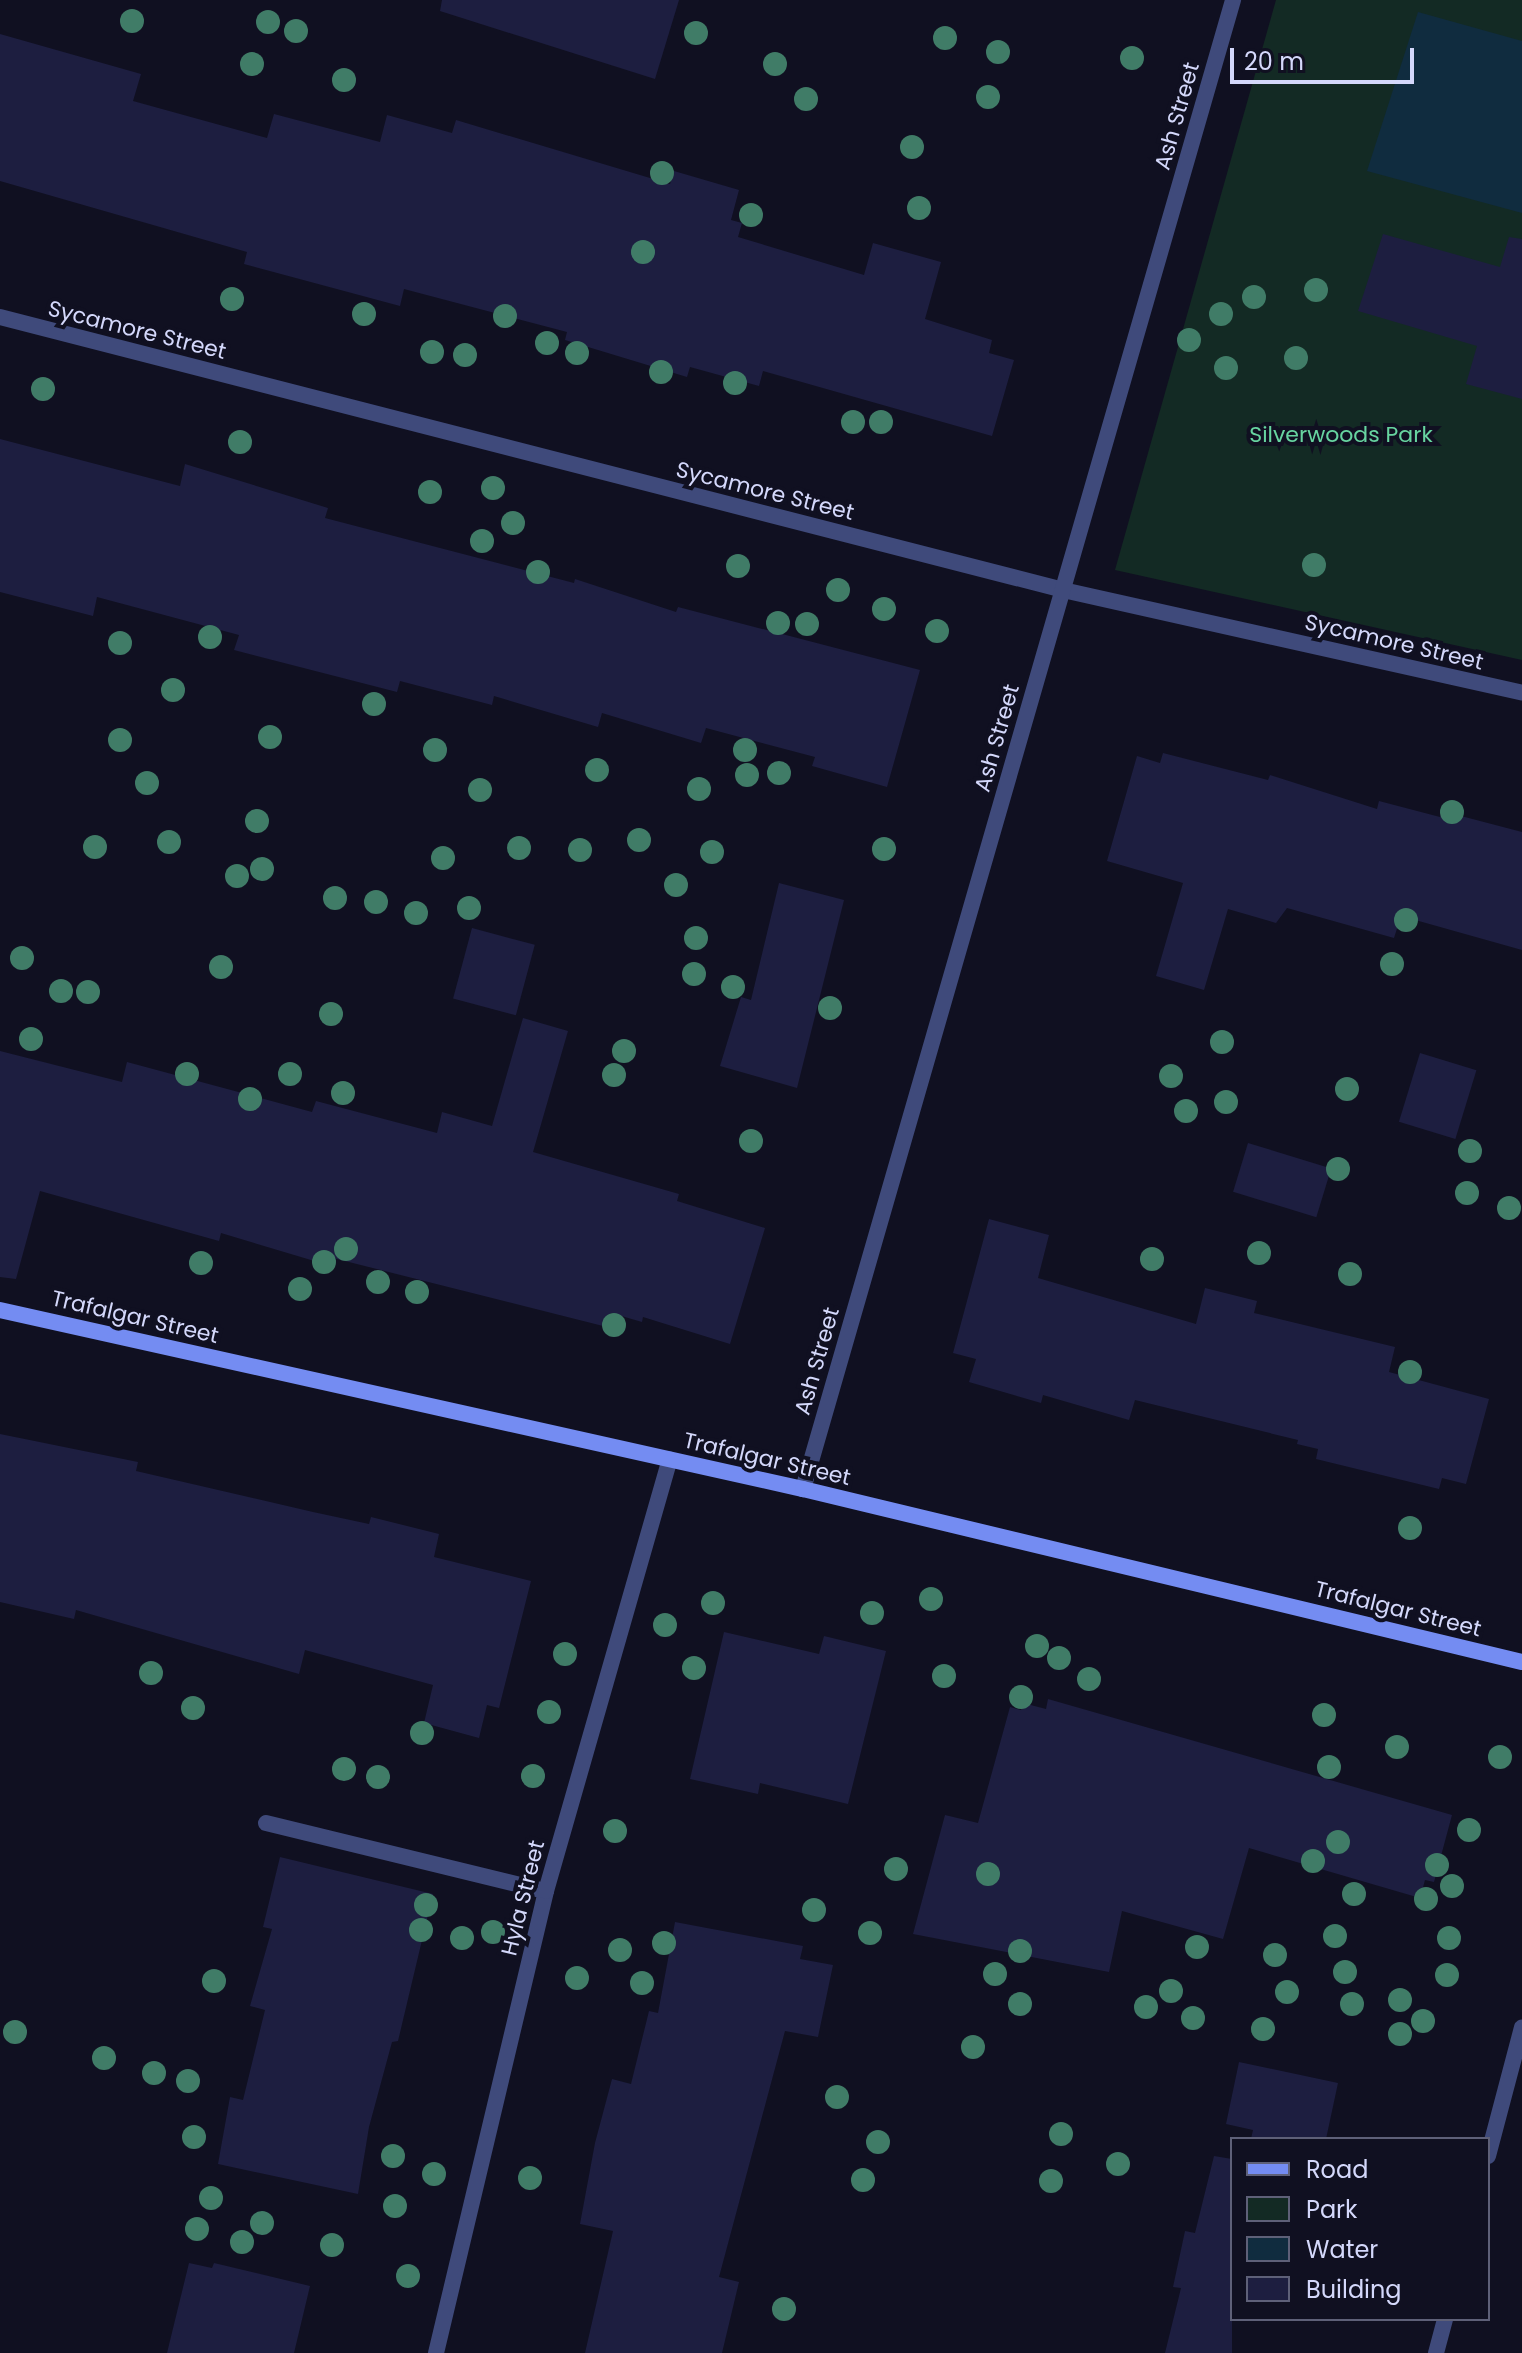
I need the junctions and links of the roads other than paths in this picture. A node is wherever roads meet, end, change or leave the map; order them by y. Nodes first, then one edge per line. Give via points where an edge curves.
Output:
1 (1233, 0) edge
2 (0, 317) edge
3 (1063, 590) junction
4 (1522, 693) edge
5 (0, 1310) edge
6 (670, 1459) junction
7 (803, 1489) junction
8 (1522, 1662) edge
9 (266, 1823) dead end
10 (546, 1891) junction
11 (1522, 2027) edge
12 (1490, 2148) edge
13 (1444, 2321) edge
14 (436, 2353) edge
15 (1436, 2353) edge

1 - 3 street, Ash Street
2 - 3 street, Sycamore Street
3 - 4 street, Sycamore Street
3 - 7 street, Ash Street
5 - 6 main road, Trafalgar Street
6 - 7 main road, Trafalgar Street
6 - 10 street, Hyla Street
7 - 8 main road, Trafalgar Street
9 - 10 street
10 - 14 street, Hyla Street
11 - 12 street
13 - 15 street

